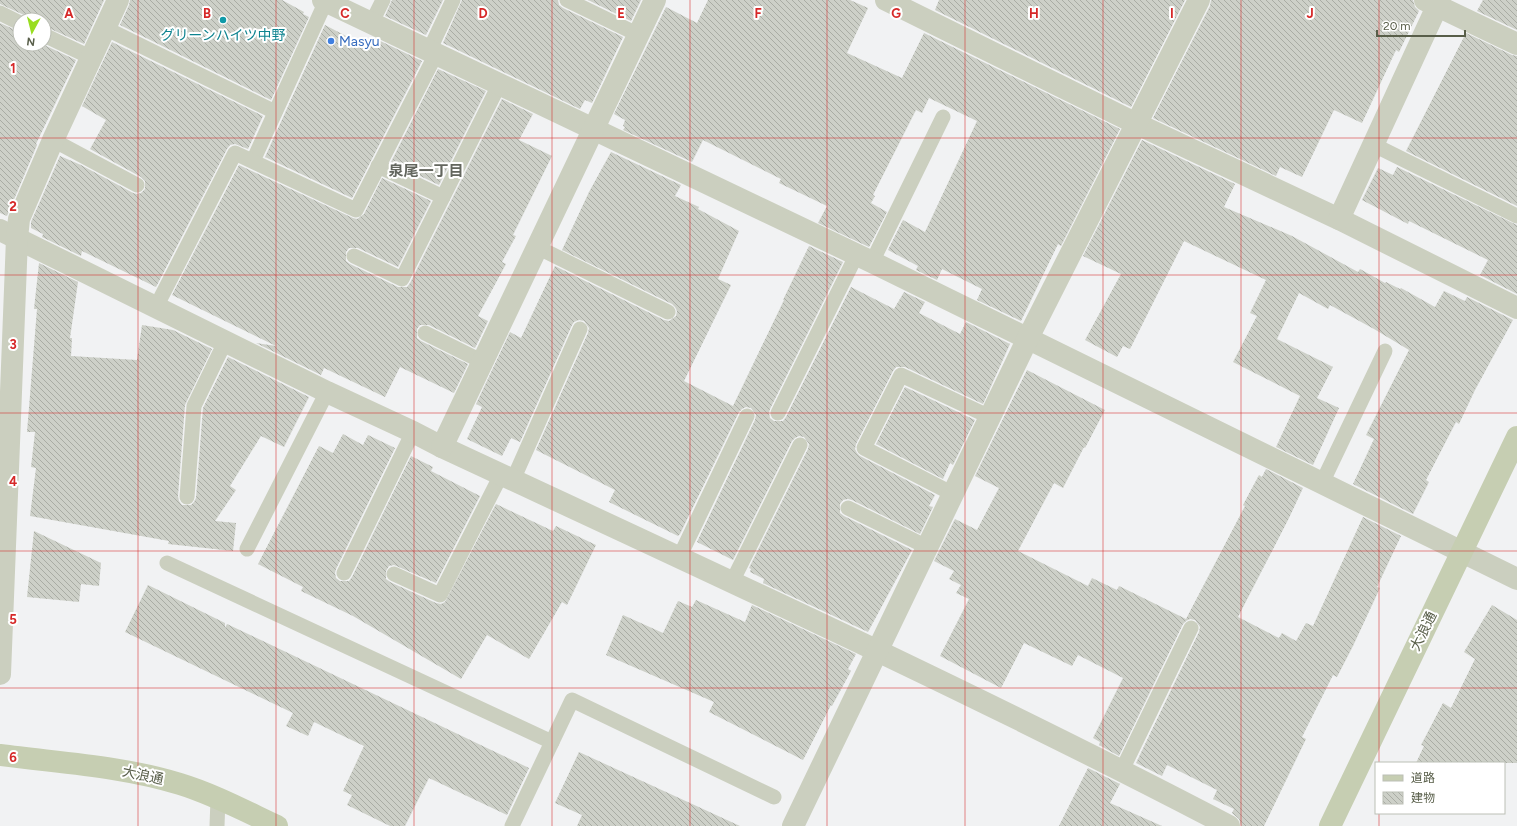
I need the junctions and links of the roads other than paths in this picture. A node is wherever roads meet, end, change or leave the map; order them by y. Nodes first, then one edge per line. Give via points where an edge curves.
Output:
1 (118, 0) edge
2 (383, 0) edge
3 (453, 0) edge
4 (567, 0) edge
5 (655, 0) edge
6 (886, 0) edge
7 (1199, 0) edge
8 (324, 1) edge
9 (1434, 2) edge
10 (0, 13) edge
11 (12, 19) edge
12 (372, 24) junction
13 (105, 28) junction
14 (639, 35) junction
15 (52, 39) edge
16 (1517, 44) edge
17 (432, 53) junction
18 (92, 58) junction
19 (499, 85) junction
20 (276, 112) junction
21 (942, 117) dead end
22 (1137, 124) junction
23 (593, 130) junction
24 (53, 140) junction
25 (1374, 145) junction
26 (253, 161) junction
27 (378, 166) junction
28 (137, 184) dead end
29 (443, 197) junction
30 (1517, 216) edge
31 (1338, 219) junction
32 (8, 234) edge
33 (537, 247) junction
34 (354, 256) dead end
35 (864, 259) junction
36 (156, 307) junction
37 (1517, 308) edge
38 (668, 312) dead end
39 (580, 329) dead end
40 (425, 333) dead end
41 (1028, 338) junction
42 (225, 342) junction
43 (1386, 351) dead end
44 (483, 362) junction
45 (327, 392) junction
46 (5, 407) edge
47 (778, 413) dead end
48 (747, 416) dead end
49 (990, 418) junction
50 (413, 432) junction
51 (1517, 437) edge
52 (800, 445) dead end
53 (442, 447) junction
54 (507, 478) junction
55 (1322, 483) junction
56 (953, 494) junction
57 (187, 497) dead end
58 (848, 508) dead end
59 (927, 547) junction
60 (247, 549) dead end
61 (1461, 552) junction
62 (679, 558) junction
63 (167, 563) dead end
64 (344, 573) dead end
65 (394, 574) dead end
66 (1517, 579) edge
67 (732, 582) junction
68 (1191, 628) dead end
69 (877, 650) junction
70 (0, 674) edge
71 (552, 742) junction
72 (0, 755) edge
73 (1122, 770) junction
74 (774, 796) dead end
75 (218, 799) junction
76 (217, 826) edge
77 (277, 826) edge
78 (512, 826) edge
79 (793, 826) edge
80 (1229, 826) edge
81 (1330, 826) edge

1 - 13 street
2 - 12 lane
3 - 17 lane
4 - 14 lane
5 - 14 street
6 - 22 street
7 - 22 street
8 - 12 street
8 - 20 lane
9 - 16 street
9 - 25 street
10 - 11 lane
12 - 17 street
13 - 18 street
13 - 20 lane
14 - 23 street
15 - 18 lane
17 - 19 street
17 - 27 lane
18 - 24 street
19 - 23 street
19 - 29 lane
20 - 26 lane
21 - 35 lane
22 - 31 street
22 - 41 street
23 - 33 street
23 - 35 street
24 - 28 lane
24 - 32 street via 19,219
25 - 30 lane
25 - 31 street
26 - 27 lane via 356,210
26 - 36 lane via 235,153
27 - 29 lane
29 - 34 lane via 402,279
31 - 37 street
32 - 36 street
32 - 46 street
33 - 38 lane
33 - 44 street
35 - 41 street
35 - 47 lane
36 - 42 street
39 - 54 lane
40 - 44 lane
41 - 49 street
41 - 55 street
42 - 45 street
42 - 57 lane via 194,406
43 - 55 lane
44 - 53 street
45 - 50 street
45 - 60 lane
46 - 70 street
48 - 62 lane
49 - 56 street
49 - 56 lane via 901,375 864,448
50 - 53 street
50 - 64 lane
51 - 61 main road, 大浪通
52 - 67 lane
53 - 54 street
54 - 62 street
54 - 65 lane via 440,595
55 - 61 street
56 - 59 street
58 - 59 lane
59 - 69 street
61 - 66 street
61 - 81 main road, 大浪通
62 - 67 street
63 - 71 lane
67 - 69 street
68 - 73 lane
69 - 73 street
69 - 79 street
71 - 74 lane via 572,700
71 - 78 lane
72 - 75 main road, 大浪通 via 140,773 181,784
73 - 80 street
75 - 76 lane
75 - 77 main road, 大浪通

